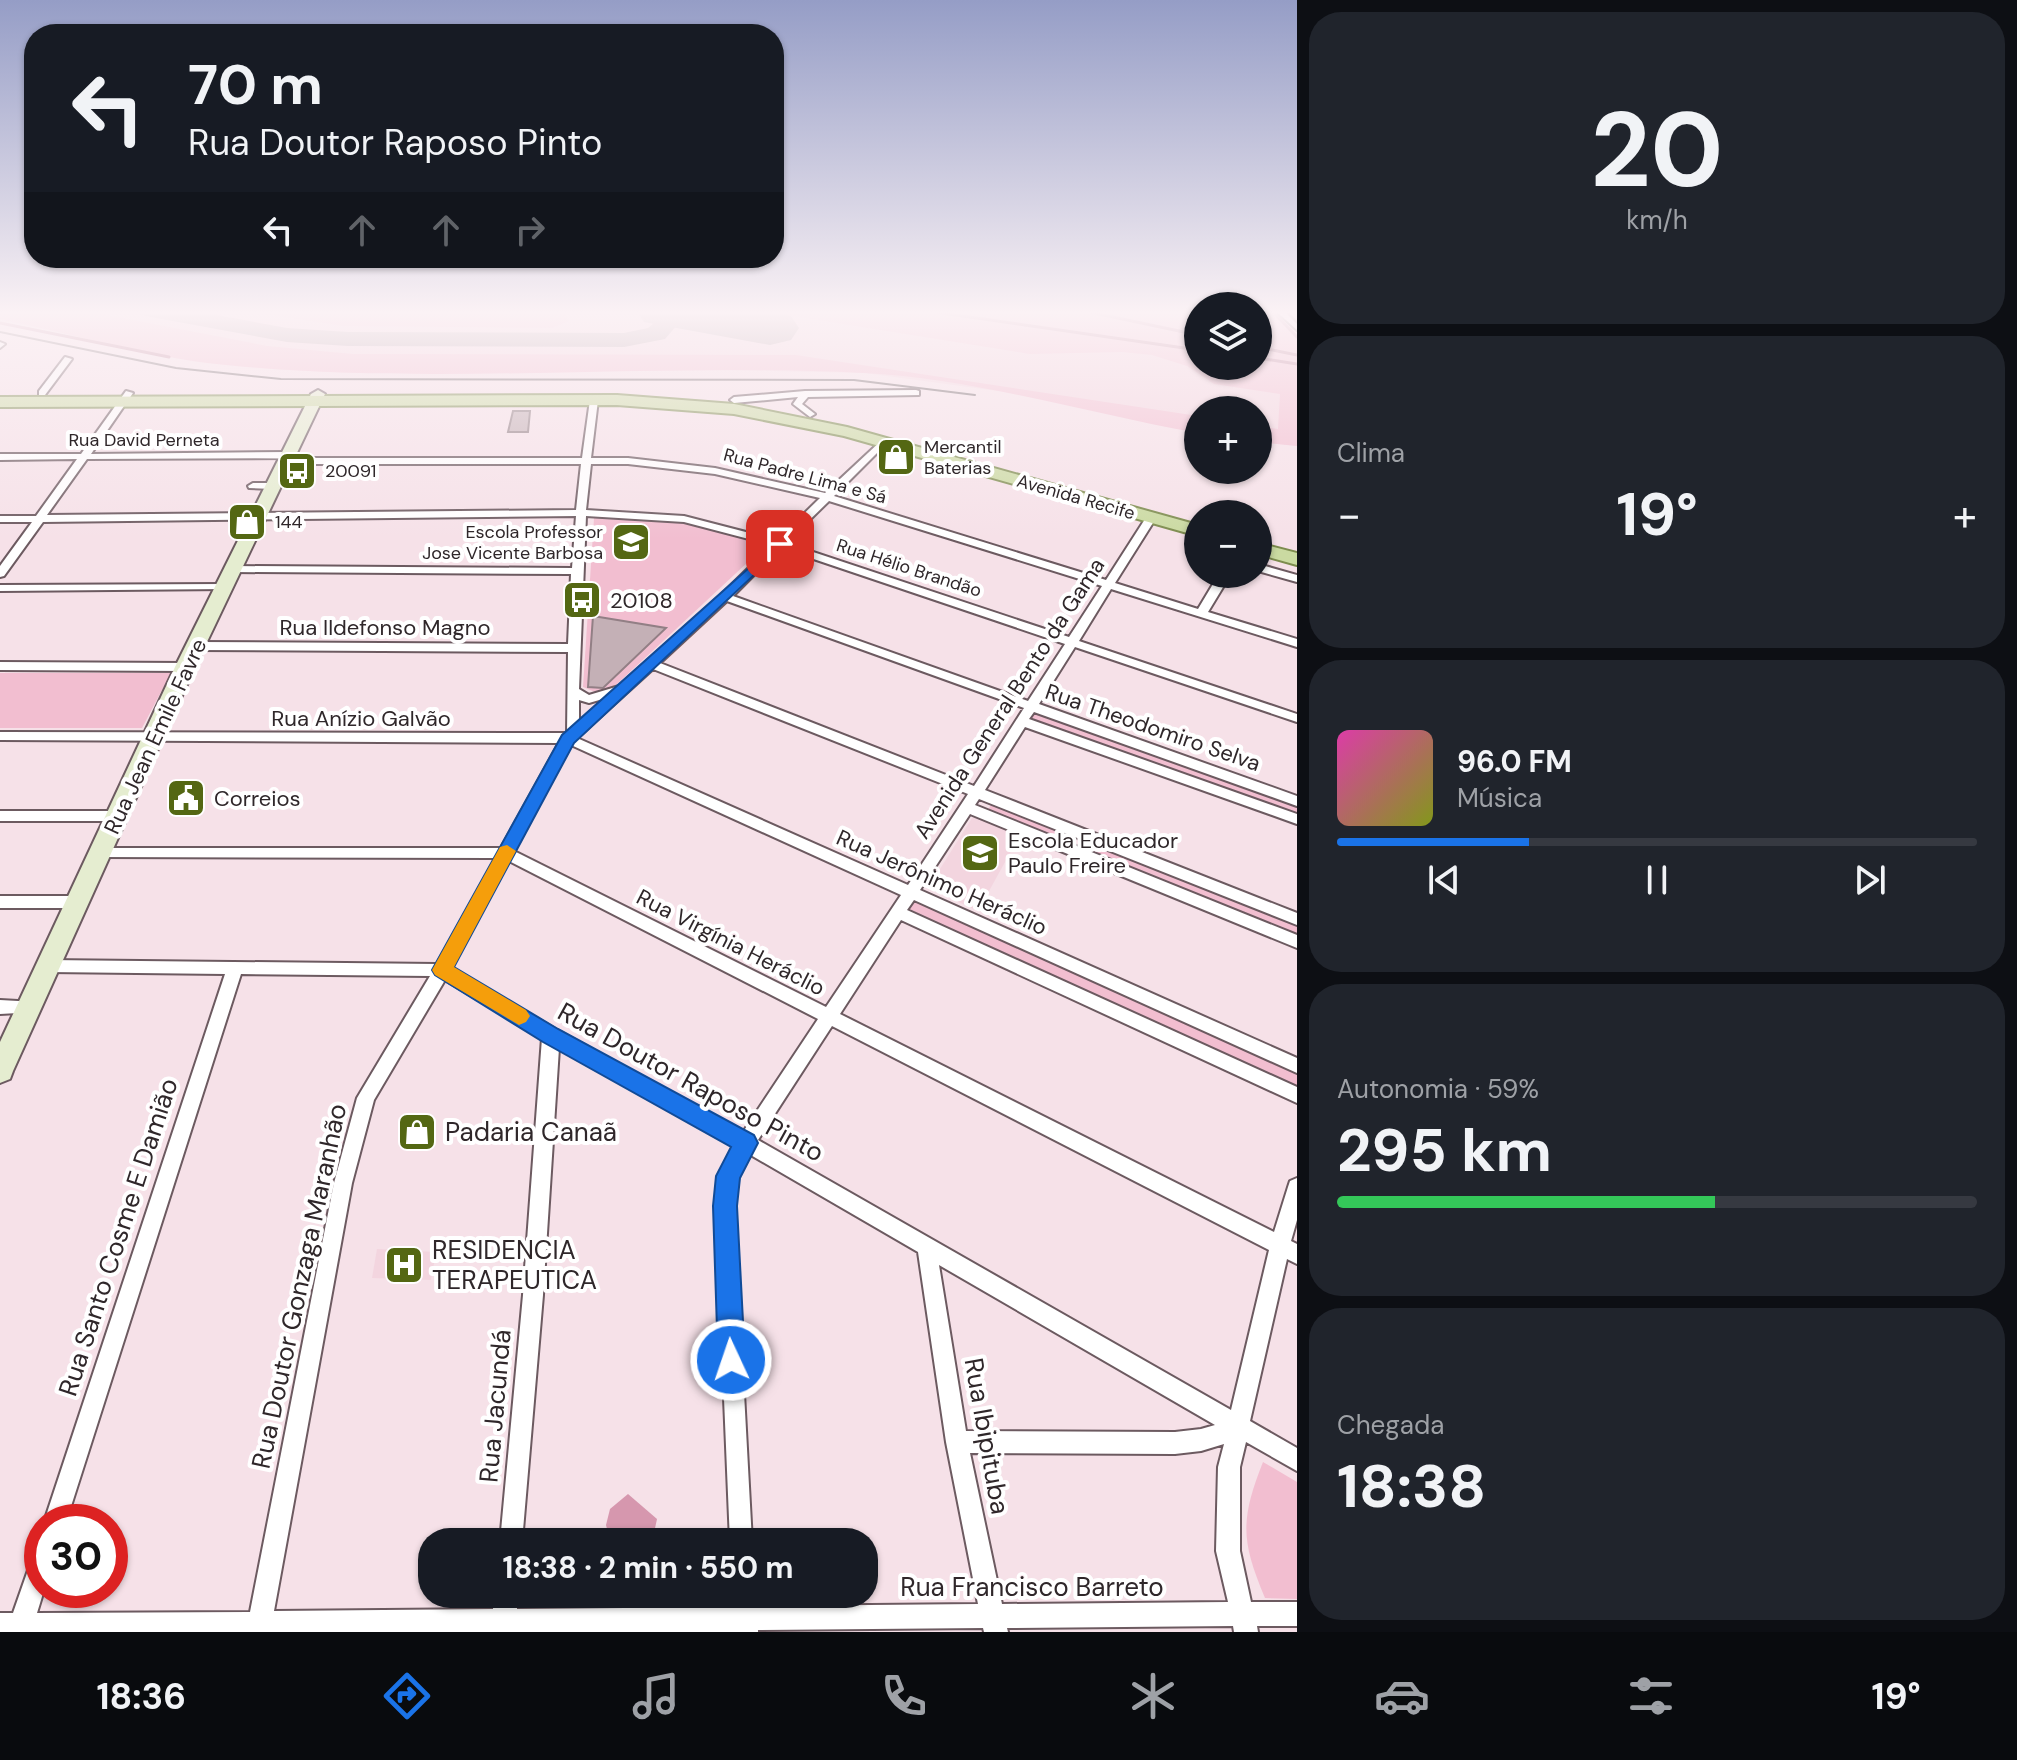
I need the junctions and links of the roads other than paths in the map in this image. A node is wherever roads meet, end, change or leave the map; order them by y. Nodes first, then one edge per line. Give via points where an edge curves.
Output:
1 (47, 386) edge
2 (0, 393) edge
3 (42, 393) junction
4 (916, 393) dead end
5 (805, 394) junction
6 (126, 398) junction
7 (316, 398) junction
8 (594, 400) junction
9 (734, 400) junction
10 (0, 402) edge
11 (810, 414) junction
12 (883, 442) junction
13 (0, 457) edge
14 (85, 457) junction
15 (286, 458) junction
16 (585, 460) junction
17 (253, 486) dead end
18 (273, 486) junction
19 (827, 497) junction
20 (583, 513) junction
21 (1184, 514) edge
22 (258, 516) junction
23 (1151, 518) junction
24 (0, 519) edge
25 (37, 519) junction
26 (1184, 527) edge
27 (1272, 538) edge
28 (780, 544) junction
29 (1297, 545) edge
30 (1272, 552) edge
31 (1297, 559) edge
32 (233, 569) junction
33 (576, 571) junction
34 (1272, 571) edge
35 (0, 574) edge
36 (1297, 579) edge
37 (1106, 584) junction
38 (224, 587) junction
39 (0, 588) edge
40 (1217, 588) edge
41 (725, 597) junction
42 (1201, 614) junction
43 (1072, 641) junction
44 (1297, 643) edge
45 (196, 646) junction
46 (573, 648) junction
47 (652, 664) junction
48 (0, 666) edge
49 (185, 667) junction
50 (626, 687) junction
51 (573, 689) junction
52 (1030, 708) junction
53 (1297, 718) edge
54 (1022, 721) junction
55 (0, 736) edge
56 (154, 736) junction
57 (570, 736) junction
58 (977, 791) junction
59 (1297, 801) edge
60 (967, 807) junction
61 (0, 816) edge
62 (117, 816) junction
63 (1297, 819) edge
64 (101, 852) junction
65 (506, 853) junction
66 (911, 891) junction
67 (0, 902) edge
68 (78, 902) junction
69 (898, 912) junction
70 (1297, 919) edge
71 (1297, 942) edge
72 (48, 966) junction
73 (235, 969) junction
74 (442, 970) junction
75 (0, 1007) edge
76 (30, 1007) junction
77 (829, 1016) junction
78 (551, 1035) junction
79 (1297, 1066) edge
80 (0, 1071) edge
81 (1297, 1095) edge
82 (746, 1143) junction
83 (1297, 1187) edge
84 (927, 1250) junction
85 (1289, 1250) edge
86 (1239, 1428) junction
87 (957, 1442) junction
88 (1297, 1460) edge
89 (61, 1504) edge
90 (512, 1528) edge
91 (740, 1528) edge
92 (24, 1603) edge
93 (1297, 1614) edge
94 (745, 1615) edge
95 (994, 1623) edge
96 (1243, 1623) edge
97 (504, 1627) edge
98 (13, 1628) edge
99 (258, 1629) edge

1 - 3 street
2 - 3 main road, Avenida Recife
3 - 6 main road, Avenida Recife
4 - 5 street
5 - 9 street
5 - 11 street via 797,404
6 - 7 main road, Avenida Recife
6 - 10 main road, Avenida Recife
6 - 14 street
7 - 8 main road, Avenida Recife
7 - 9 main road, Avenida Recife via 620,392
7 - 15 main road, Rua Jean Emile Favre via 294,429
8 - 12 main road, Avenida Recife via 734,409
8 - 16 street
9 - 11 main road, Avenida Recife
11 - 21 main road, Avenida Recife
12 - 19 street
12 - 23 main road, Avenida Recife
13 - 14 street, Rua David Perneta
14 - 15 street, Rua David Perneta
14 - 25 street
15 - 16 street, Rua Padre Lima e Sá
15 - 18 main road, Rua Jean Emile Favre
16 - 19 street, Rua Padre Lima e Sá via 666,463
16 - 20 street
17 - 18 street
18 - 22 main road, Rua Jean Emile Favre
19 - 28 street
19 - 37 street, Rua Padre Lima e Sá
20 - 22 street, Rua Hélio Brandão
20 - 28 street, Rua Hélio Brandão via 684,519
20 - 33 street
22 - 25 street, Rua Hélio Brandão
22 - 32 main road, Rua Jean Emile Favre
23 - 26 main road, Avenida Recife
23 - 37 street, Avenida General Bento da Gama
24 - 25 street, Rua Hélio Brandão
25 - 35 street
27 - 29 main road
28 - 41 street
28 - 43 street, Rua Hélio Brandão
30 - 31 main road
32 - 33 street
32 - 38 main road, Rua Jean Emile Favre
33 - 46 street
34 - 36 street
37 - 42 street, Rua Padre Lima e Sá
37 - 43 street, Avenida General Bento da Gama
38 - 39 street
38 - 45 main road, Rua Jean Emile Favre
40 - 42 street
41 - 47 street
41 - 52 street, Rua Theodomiro Selva
42 - 44 street, Rua Padre Lima e Sá
43 - 52 street, Avenida General Bento da Gama
43 - 53 street, Rua Hélio Brandão
45 - 46 street, Rua Ildefonso Magno
45 - 49 main road, Rua Jean Emile Favre
46 - 51 street
47 - 50 street
47 - 58 street
48 - 49 street
49 - 56 main road, Rua Jean Emile Favre
50 - 51 street via 589,699
50 - 57 street
51 - 57 street
52 - 54 street, Avenida General Bento da Gama
52 - 59 street, Rua Theodomiro Selva
54 - 58 street, Avenida General Bento da Gama
54 - 63 street, Rua Theodomiro Selva
55 - 56 street, Rua Anízio Galvão
56 - 57 street, Rua Anízio Galvão
56 - 62 main road, Rua Jean Emile Favre
57 - 65 street, Rua Doutor Gonzaga Maranhão
57 - 66 street, Rua Jerônimo Heráclio
58 - 60 street, Avenida General Bento da Gama
58 - 70 street
60 - 66 street, Avenida General Bento da Gama
60 - 71 street
61 - 62 street
62 - 64 main road, Rua Jean Emile Favre
64 - 65 street, Rua Virgínia Heráclio
64 - 68 main road, Rua Jean Emile Favre
65 - 74 street, Rua Doutor Gonzaga Maranhão
65 - 77 street, Rua Virgínia Heráclio
66 - 69 street, Avenida General Bento da Gama
66 - 79 street, Rua Jerônimo Heráclio
67 - 68 street
68 - 72 main road, Rua Jean Emile Favre
69 - 77 street, Avenida General Bento da Gama
69 - 81 street, Rua Jerônimo Heráclio
72 - 73 street
72 - 76 main road, Rua Jean Emile Favre
73 - 74 street
73 - 89 street, Rua Santo Cosme E Damião
74 - 78 street, Rua Doutor Raposo Pinto
74 - 99 street, Rua Doutor Gonzaga Maranhão via 366,1098 353,1140
75 - 76 street
76 - 80 main road, Rua Jean Emile Favre
77 - 82 street, Avenida General Bento da Gama
77 - 85 street, Rua Virgínia Heráclio
78 - 82 street, Rua Doutor Raposo Pinto
78 - 90 street, Rua Jacundá
82 - 84 street, Rua Doutor Raposo Pinto
82 - 91 street, Avenida General Bento da Gama via 728,1176 725,1206
83 - 85 street
84 - 86 street, Rua Doutor Raposo Pinto
84 - 87 street, Rua Ibipituba
85 - 86 street
86 - 87 street via 1175,1443
86 - 88 street, Rua Doutor Raposo Pinto
86 - 96 street via 1229,1467 1228,1551
87 - 95 street, Rua Ibipituba
92 - 98 street
93 - 96 street, Rua Francisco Barreto
94 - 95 street, Rua Francisco Barreto
94 - 97 street, Rua Francisco Barreto
95 - 96 street, Rua Francisco Barreto
97 - 99 street, Rua Francisco Barreto
98 - 99 street, Rua Francisco Barreto

